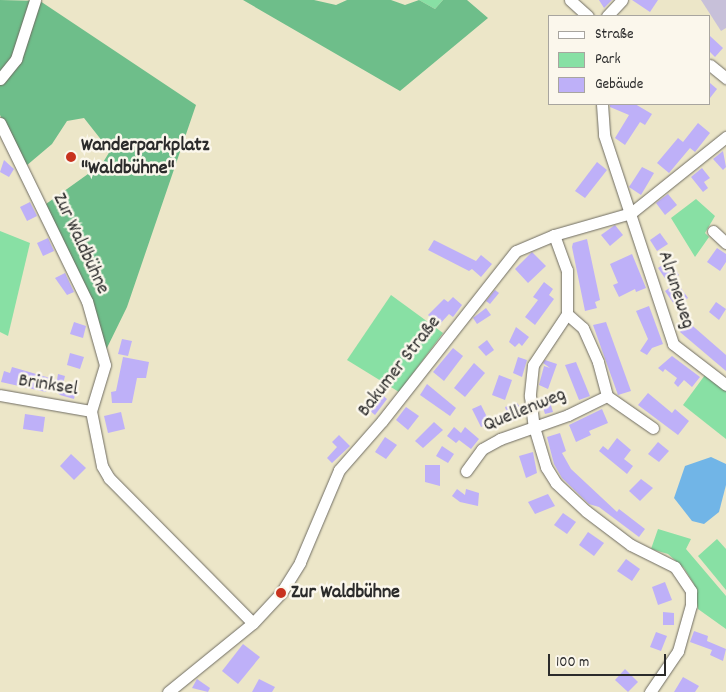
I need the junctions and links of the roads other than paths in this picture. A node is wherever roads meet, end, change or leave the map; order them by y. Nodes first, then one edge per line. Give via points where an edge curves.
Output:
1 (35, 0) edge
2 (570, 0) edge
3 (622, 0) edge
4 (587, 15) edge
5 (608, 15) edge
6 (711, 66) edge
7 (726, 78) edge
8 (0, 79) edge
9 (602, 105) edge
10 (0, 124) edge
11 (726, 137) edge
12 (631, 213) junction
13 (713, 231) dead end
14 (554, 234) junction
15 (726, 243) edge
16 (567, 314) junction
17 (726, 385) edge
18 (0, 395) edge
19 (607, 396) junction
20 (90, 412) junction
21 (534, 428) junction
22 (652, 428) dead end
23 (466, 471) dead end
24 (253, 623) junction
25 (168, 692) edge
26 (650, 692) edge

1 - 8 street via 16,59
2 - 4 street
3 - 5 street
6 - 7 street
9 - 12 street, Alruneweg via 604,135
10 - 20 street, Zur Waldbühne via 87,301 104,364
11 - 12 street, Bakumer Straße
12 - 14 street, Bakumer Straße
12 - 17 street, Alruneweg via 674,344
13 - 15 street
14 - 16 street via 567,270
14 - 24 street, Bakumer Straße via 516,251 382,421 339,470 300,562 281,593
16 - 19 street via 583,328 598,362
16 - 21 street via 533,365 530,396
18 - 20 street, Brinksel
19 - 21 street, Quellenweg
19 - 22 street
20 - 24 street, Zur Waldbühne via 102,466 109,478
21 - 23 street, Quellenweg via 482,449
21 - 26 street via 546,467 556,482 631,545 675,567 691,591 691,605 678,651
24 - 25 street, Bakumer Straße

